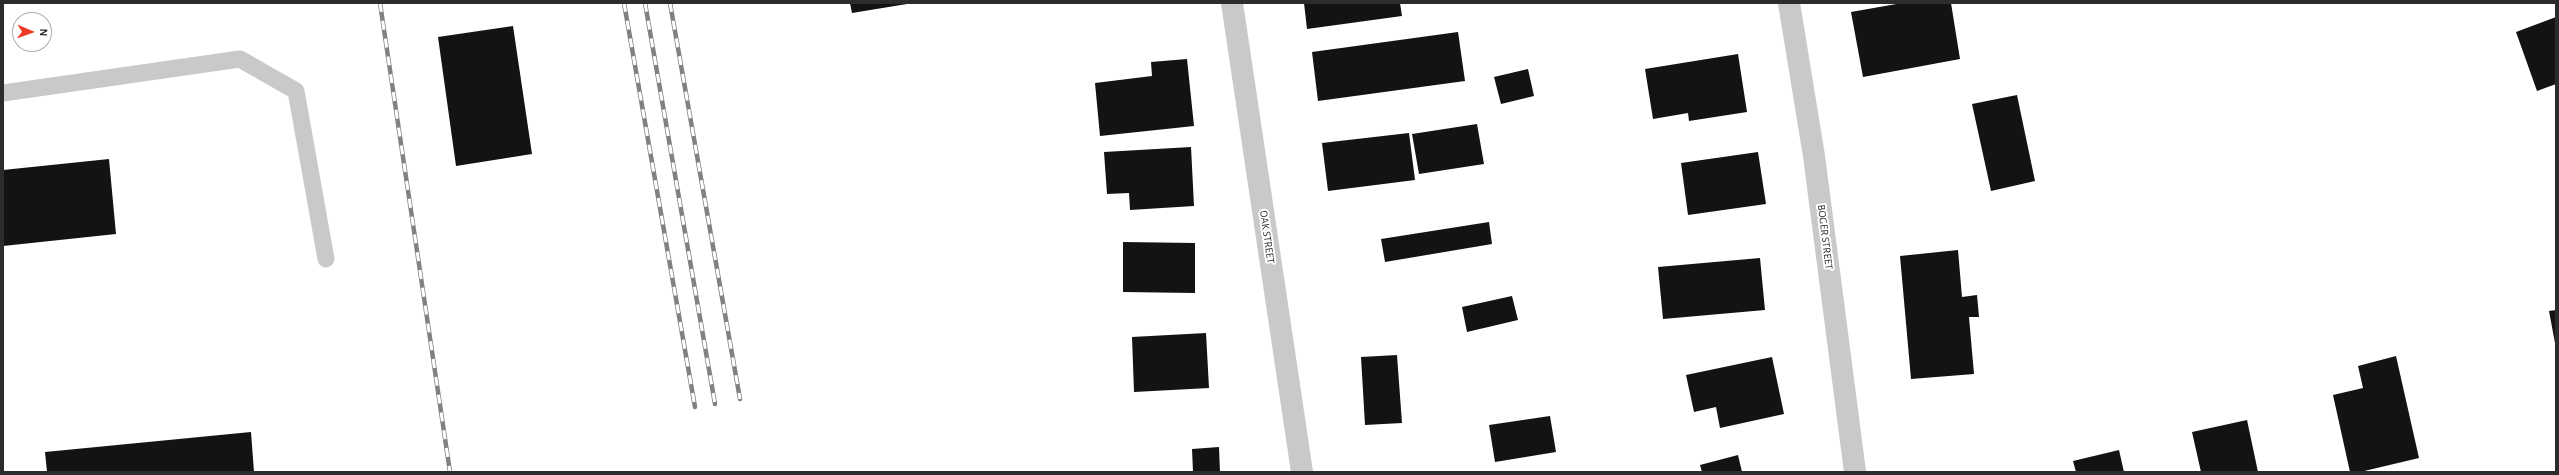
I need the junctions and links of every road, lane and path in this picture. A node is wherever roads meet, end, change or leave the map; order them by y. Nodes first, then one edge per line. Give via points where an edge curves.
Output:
1 (1232, 3) edge
2 (1789, 3) edge
3 (3, 93) edge
4 (326, 258) dead end
5 (1302, 472) edge
6 (1855, 472) edge

1 - 5 street, OAK STREET
2 - 6 street, BOGER STREET via 1814,156
3 - 4 lane via 240,60 296,91

